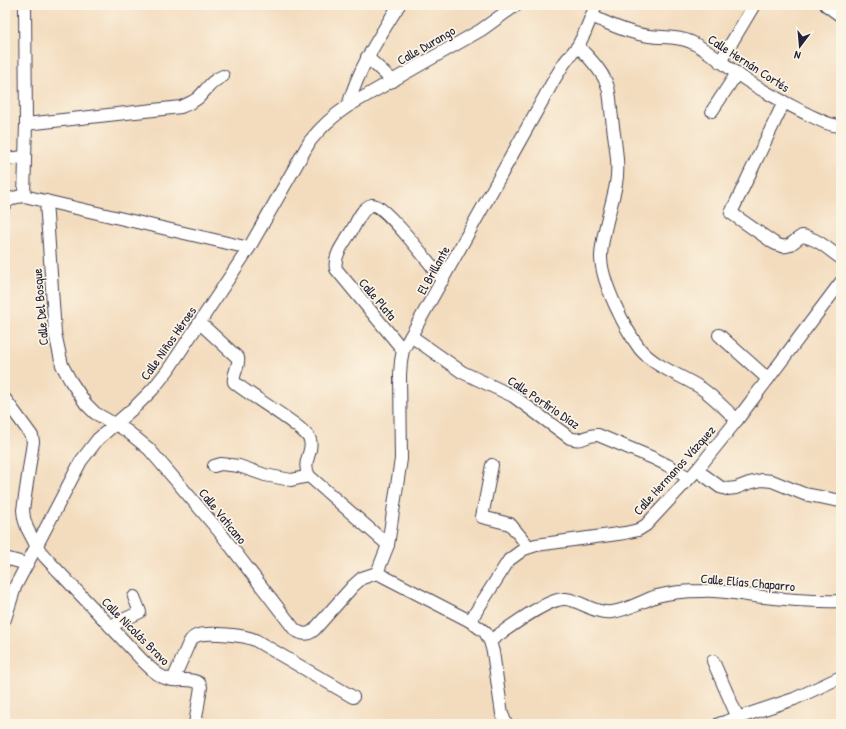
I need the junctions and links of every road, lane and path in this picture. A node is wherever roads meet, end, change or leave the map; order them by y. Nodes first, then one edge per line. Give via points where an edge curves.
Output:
1 (25, 5) edge
2 (399, 5) edge
3 (516, 5) edge
4 (754, 5) edge
5 (826, 5) edge
6 (594, 10) edge
7 (841, 16) edge
8 (578, 46) junction
9 (368, 57) junction
10 (720, 62) junction
11 (737, 74) junction
12 (223, 76) dead end
13 (393, 81) junction
14 (784, 102) junction
15 (348, 106) junction
16 (712, 111) dead end
17 (26, 124) junction
18 (841, 126) edge
19 (25, 157) junction
20 (5, 159) edge
21 (24, 196) junction
22 (46, 201) junction
23 (5, 204) edge
24 (249, 248) junction
25 (841, 258) edge
26 (443, 280) junction
27 (841, 282) edge
28 (200, 322) junction
29 (719, 335) dead end
30 (411, 336) junction
31 (403, 350) junction
32 (768, 379) junction
33 (5, 399) edge
34 (737, 420) junction
35 (115, 424) junction
36 (492, 465) dead end
37 (214, 466) dead end
38 (693, 474) junction
39 (309, 476) junction
40 (841, 501) edge
41 (388, 545) junction
42 (36, 547) junction
43 (530, 547) junction
44 (5, 558) edge
45 (27, 564) junction
46 (377, 573) junction
47 (134, 597) dead end
48 (7, 601) edge
49 (841, 601) edge
50 (5, 619) edge
51 (470, 621) junction
52 (110, 626) junction
53 (490, 641) junction
54 (713, 661) dead end
55 (841, 677) edge
56 (173, 680) junction
57 (353, 697) dead end
58 (738, 718) junction
59 (195, 724) edge
60 (506, 724) edge
61 (719, 724) edge

1 - 17 street
2 - 9 street
3 - 13 street, Calle Durango via 481,30
4 - 10 street
5 - 7 street
6 - 8 street, El Brillante
6 - 10 street, Calle Hernán Cortés via 612,26 638,34 690,42
8 - 26 street, El Brillante via 555,78
8 - 34 street via 601,73 609,95 617,168 602,246 605,280 622,319 644,352 659,364 701,388
9 - 13 street
9 - 15 street
10 - 11 street, Calle Hernán Cortés
11 - 14 street, Calle Hernán Cortés
11 - 16 street
12 - 17 street via 216,78 190,104 181,107
13 - 15 street, Calle Durango
14 - 18 street, Calle Hernán Cortés via 834,126
14 - 25 street via 731,213 780,246 792,244 802,236 814,240
15 - 24 street, Calle Niños Héroes via 326,122 310,141
17 - 19 street
19 - 20 street
19 - 21 street
21 - 22 street
21 - 23 street via 16,197
22 - 24 street
22 - 35 street, Calle Del Bosque via 55,334 62,365 86,404 95,413
24 - 28 street, Calle Niños Héroes
26 - 30 street, El Brillante
26 - 31 street, Calle Plata via 382,208 371,205 363,211 339,252 335,264 339,274
27 - 32 street, Calle Hermanos Vázquez
28 - 35 street, Calle Niños Héroes via 153,389
28 - 39 street via 238,358 234,382 294,425 310,440 306,464
29 - 32 street
30 - 31 street, El Brillante
30 - 38 street, Calle Porfirio Díaz via 462,372 513,396 570,438 576,440 592,434 598,435
31 - 41 street, El Brillante via 400,374 401,459
32 - 34 street, Calle Hermanos Vázquez
33 - 42 street, Calle Nicolás Bravo via 32,436 23,510 27,528
34 - 38 street, Calle Hermanos Vázquez
35 - 42 street, Calle Niños Héroes via 98,439 81,461
35 - 46 street, Calle Vaticano via 149,448 219,531 295,630 302,634 310,634 362,578
36 - 43 street via 482,517 510,524
37 - 39 street via 240,466 265,475 291,480
38 - 40 street, Calle Porfirio Díaz via 727,489 749,482 772,481 804,494
38 - 43 street, Calle Hermanos Vázquez via 646,525 638,530
39 - 41 street
41 - 46 street, El Brillante
42 - 45 street, Calle Niños Héroes
42 - 52 street, Calle Nicolás Bravo
43 - 51 street, Calle Hermanos Vázquez via 509,560
44 - 45 street
45 - 48 street, Calle Niños Héroes
46 - 51 street
47 - 52 street via 140,612
48 - 50 street, Calle Niños Héroes
49 - 53 street, Calle Elías Chaparro via 690,591 658,596 618,611 608,612 578,602 556,600
51 - 53 street via 485,632
52 - 56 street, Calle Nicolás Bravo via 157,674
53 - 60 street via 502,714
54 - 58 street
55 - 58 street via 794,699
56 - 57 street via 189,643 198,635 242,636 255,640
56 - 59 street, Calle Nicolás Bravo via 193,680 200,684
58 - 61 street

